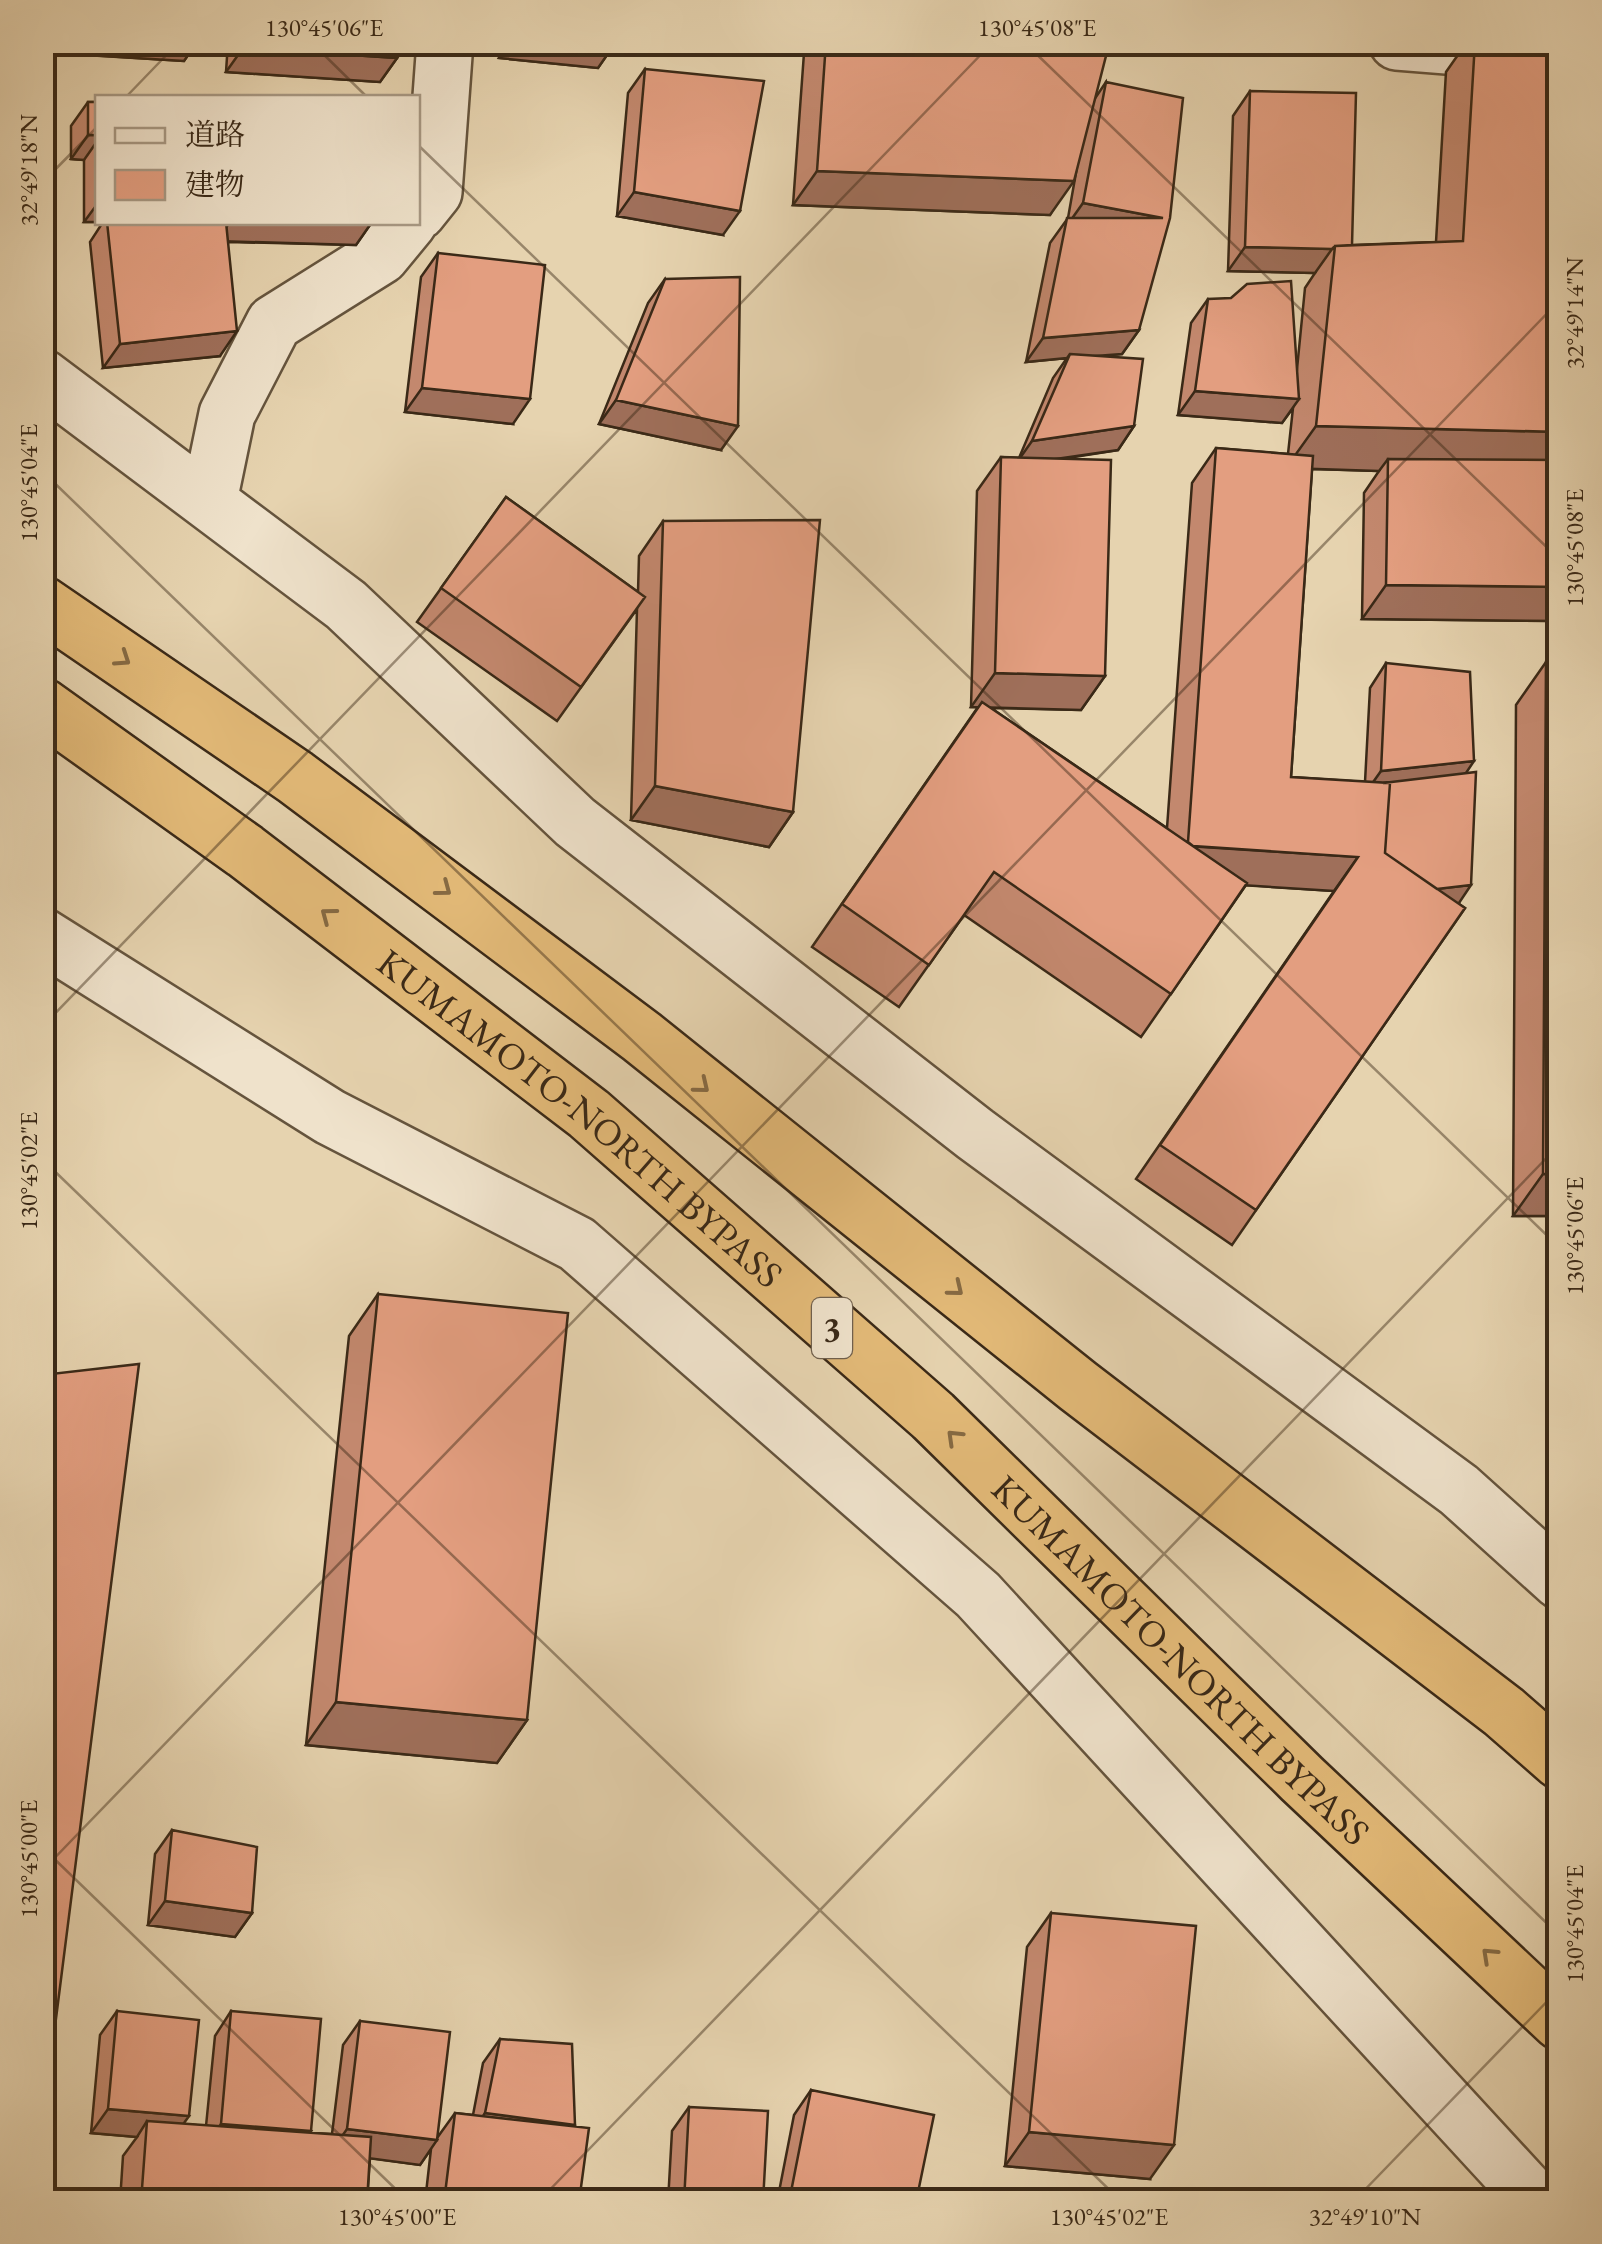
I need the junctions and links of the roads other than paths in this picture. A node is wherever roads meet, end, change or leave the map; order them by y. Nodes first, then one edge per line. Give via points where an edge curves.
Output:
1 (446, 42) edge
2 (1397, 42) edge
3 (1560, 55) edge
4 (420, 210) edge
5 (407, 225) edge
6 (42, 377) edge
7 (209, 501) junction
8 (42, 604) edge
9 (42, 706) edge
10 (42, 936) edge
11 (1560, 1581) edge
12 (1560, 1761) edge
13 (1560, 2022) edge
14 (1538, 2202) edge

1 - 4 street via 434,192
2 - 3 street
5 - 7 street via 381,256 274,323 227,414
6 - 7 street
7 - 11 street via 346,605 575,822 975,1134 1459,1490
8 -> 12 highway via 295,777 642,1037
13 -> 9 highway, KUMAMOTO-NORTH BYPASS / 3 via 933,1416 588,1114 245,851
10 - 14 street via 330,1117 577,1244 978,1596

